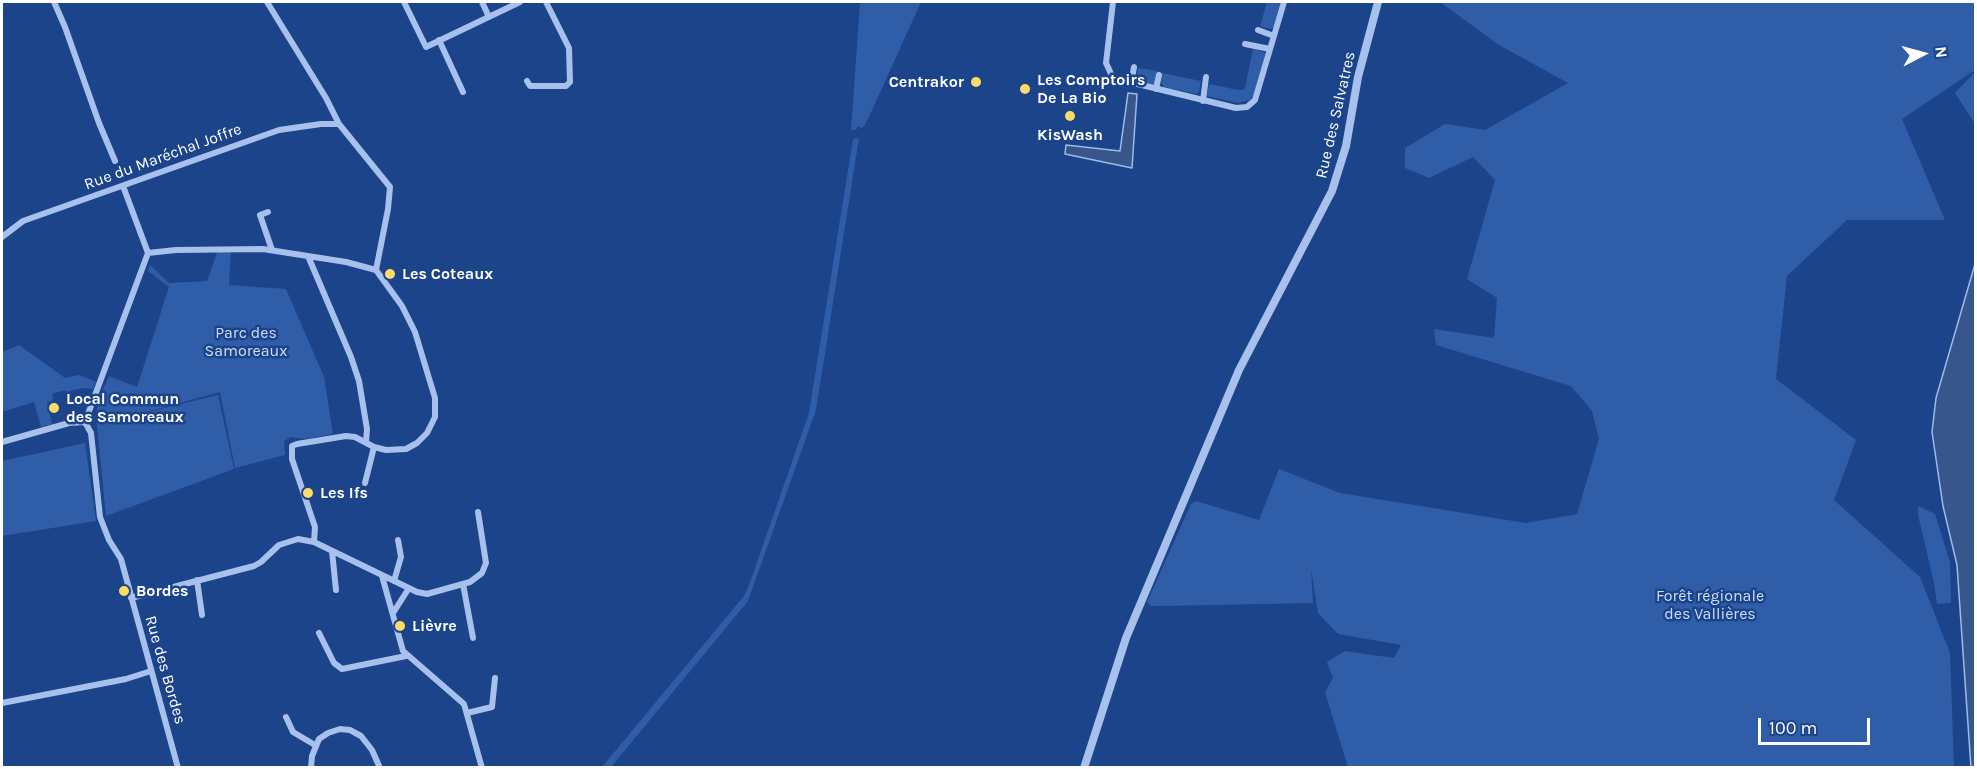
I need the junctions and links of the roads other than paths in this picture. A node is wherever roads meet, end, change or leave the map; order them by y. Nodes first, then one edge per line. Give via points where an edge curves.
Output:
1 (54, 2) edge
2 (267, 2) edge
3 (404, 2) edge
4 (482, 2) edge
5 (520, 2) edge
6 (546, 2) edge
7 (1113, 2) edge
8 (1284, 2) edge
9 (1378, 2) edge
10 (489, 16) junction
11 (1258, 30) dead end
12 (1274, 36) junction
13 (439, 40) junction
14 (1245, 44) dead end
15 (1270, 49) junction
16 (1134, 67) dead end
17 (1159, 75) dead end
18 (1206, 77) dead end
19 (527, 81) dead end
20 (1131, 84) junction
21 (1156, 89) junction
22 (462, 92) dead end
23 (1203, 101) junction
24 (339, 124) junction
25 (116, 161) dead end
26 (123, 186) junction
27 (268, 212) dead end
28 (2, 237) edge
29 (272, 250) junction
30 (148, 253) junction
31 (308, 256) junction
32 (376, 270) junction
33 (85, 422) junction
34 (2, 442) edge
35 (366, 442) junction
36 (374, 447) junction
37 (365, 483) dead end
38 (478, 512) dead end
39 (398, 540) dead end
40 (314, 542) junction
41 (332, 551) junction
42 (382, 576) junction
43 (197, 580) junction
44 (394, 581) junction
45 (463, 584) junction
46 (409, 588) junction
47 (336, 590) dead end
48 (131, 598) junction
49 (393, 613) junction
50 (202, 615) dead end
51 (319, 633) dead end
52 (473, 638) dead end
53 (406, 656) junction
54 (151, 671) junction
55 (495, 678) dead end
56 (2, 703) edge
57 (467, 713) junction
58 (286, 717) dead end
59 (315, 744) junction
60 (178, 768) edge
61 (311, 768) edge
62 (380, 768) edge
63 (482, 768) edge
64 (1084, 768) edge

1 - 25 street
2 - 24 street
3 - 13 street via 426,47
4 - 10 street
5 - 10 street
6 - 19 street via 569,48 570,82 566,86 530,86
7 - 20 street via 1106,63 1113,78
8 - 12 street
9 - 64 street, Rue des Salvatres via 1332,191 1239,370 1134,619
10 - 13 street
11 - 12 street
12 - 15 street
13 - 22 street
14 - 15 street
15 - 23 street via 1255,100 1247,107 1235,110
16 - 20 street
17 - 21 street
18 - 23 street
20 - 21 street
21 - 23 street
24 - 26 street, Rue du Maréchal Joffre via 279,130
24 - 32 street via 390,187
26 - 28 street, Rue du Maréchal Joffre via 23,221
26 - 30 street
27 - 29 street via 260,215
29 - 30 street via 186,249
29 - 31 street
30 - 33 street
31 - 32 street
31 - 35 street via 359,381
32 - 36 street via 415,332 435,398 435,417 427,433 406,449
33 - 34 street
33 - 48 street, Rue des Bordes via 91,433 100,517 121,560
35 - 36 street
35 - 40 street via 345,436 292,447 292,459 315,527
36 - 37 street
38 - 45 street via 485,569 478,578
39 - 44 street via 400,557
40 - 41 street
40 - 43 street via 288,540 254,566
41 - 42 street
41 - 47 street
42 - 44 street
42 - 49 street
43 - 48 street
43 - 50 street
44 - 46 street
45 - 46 street via 427,594
45 - 52 street
46 - 49 street
48 - 54 street, Rue des Bordes
49 - 53 street
51 - 53 street via 334,663 342,669
53 - 57 street via 457,697
54 - 56 street
54 - 60 street, Rue des Bordes
55 - 57 street via 492,707
57 - 63 street
58 - 59 street via 292,732
59 - 61 street
59 - 62 street via 328,733 350,730 365,740

